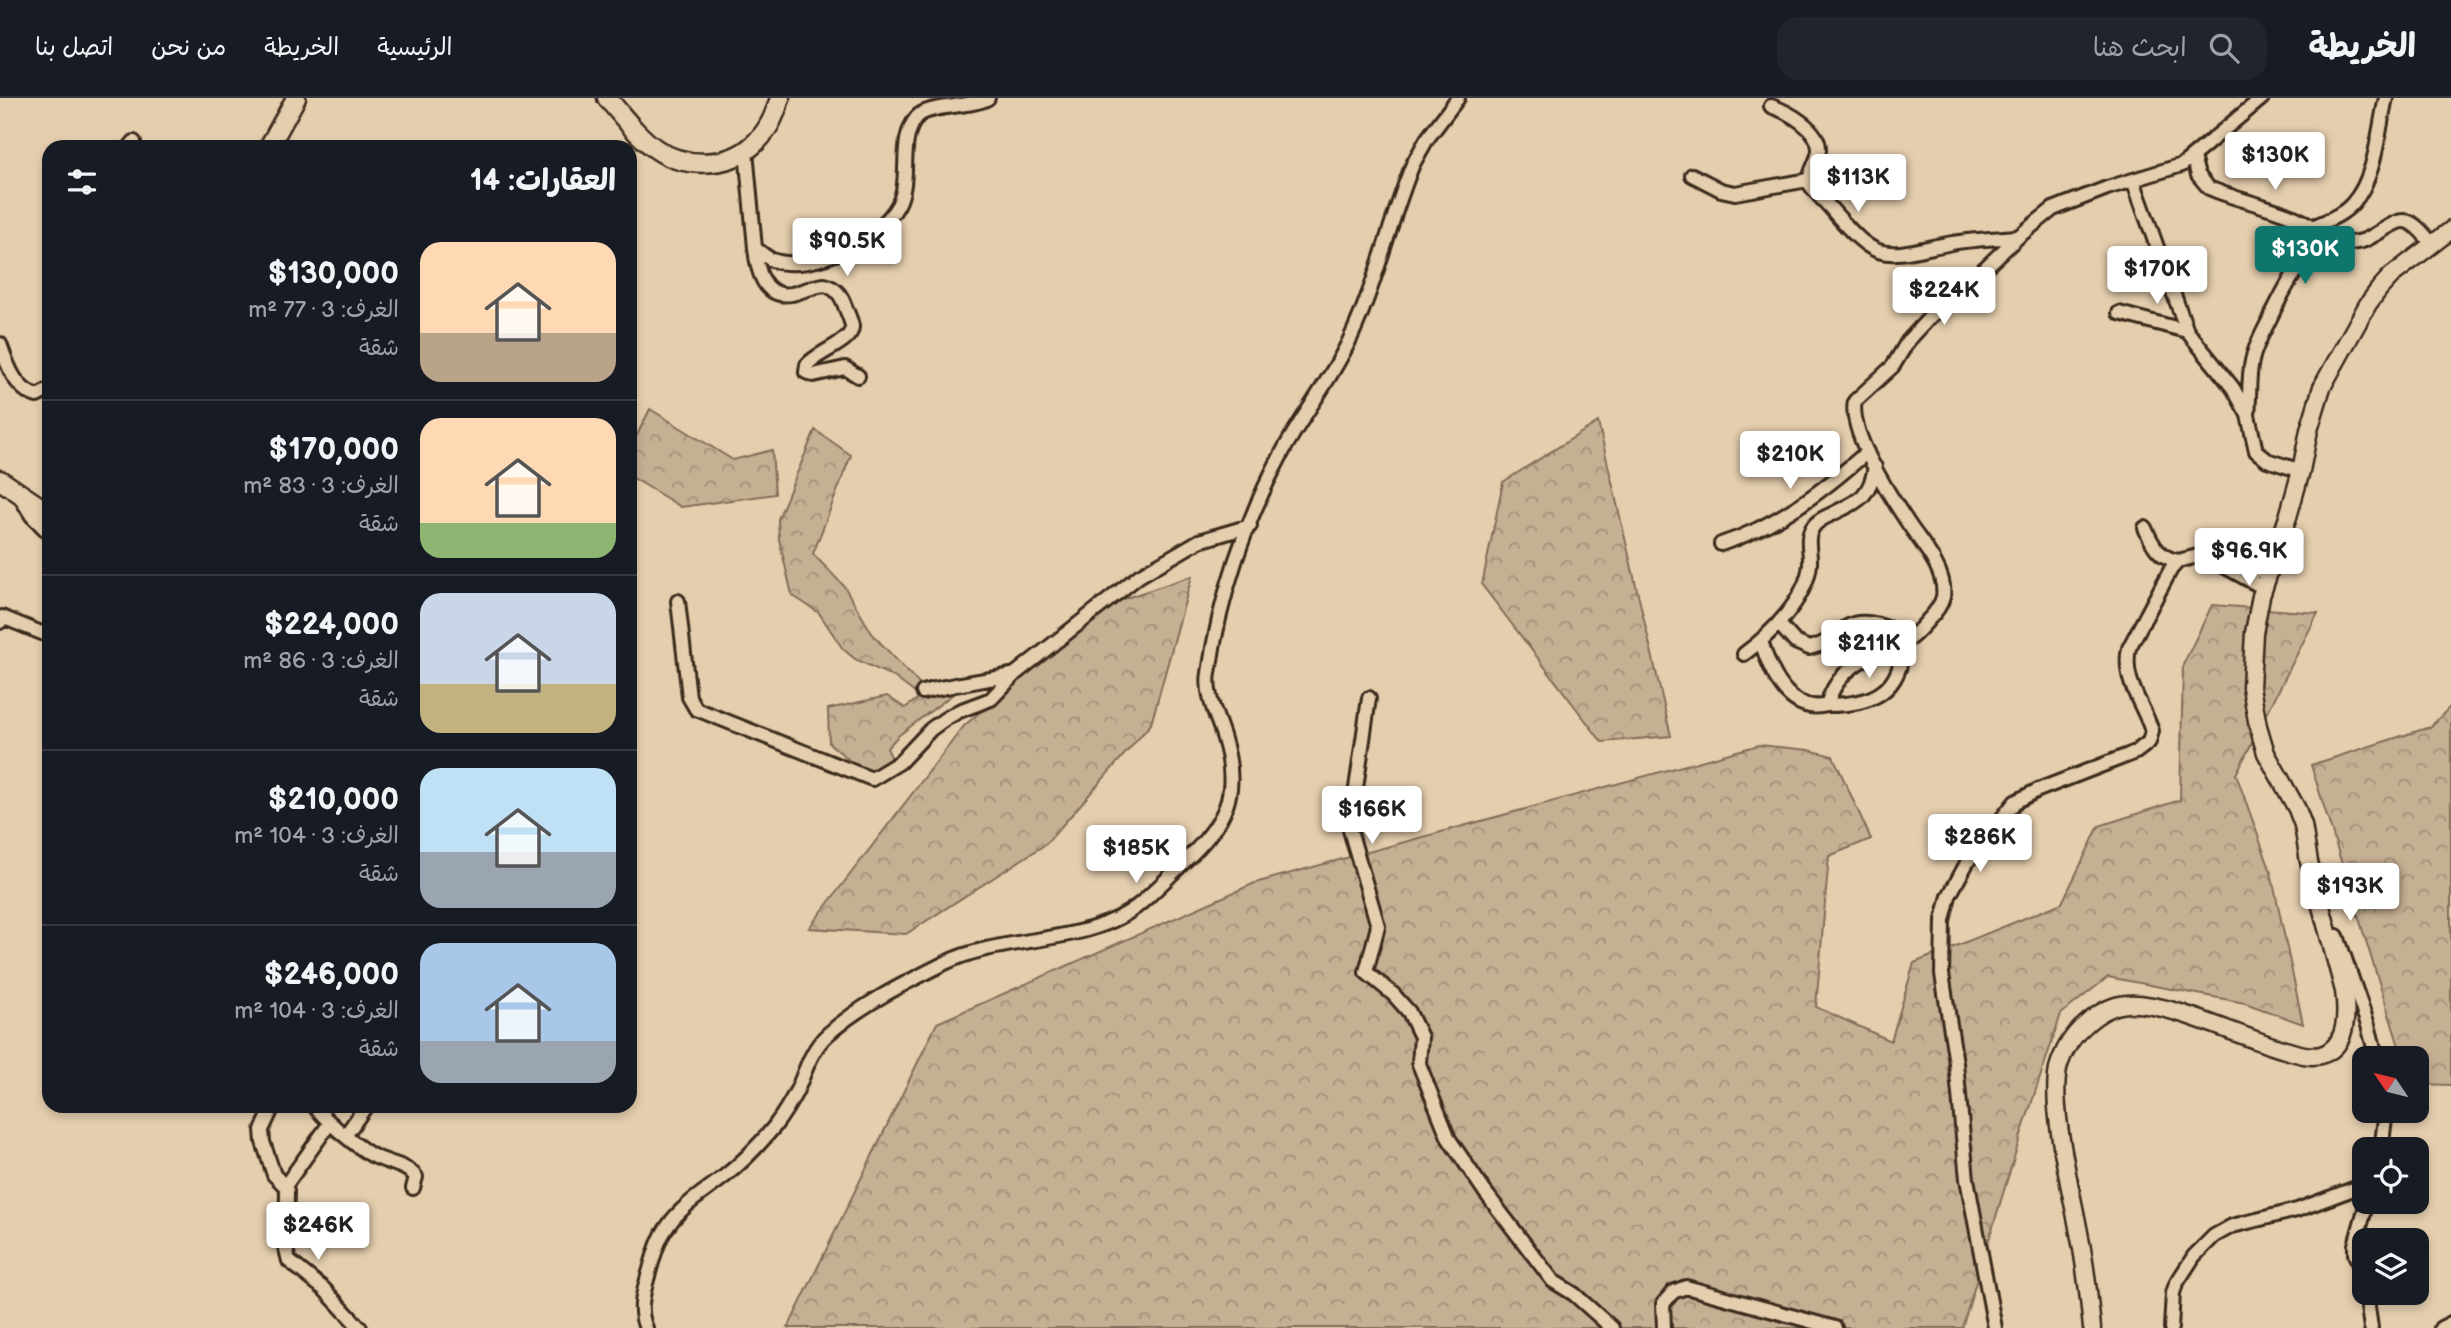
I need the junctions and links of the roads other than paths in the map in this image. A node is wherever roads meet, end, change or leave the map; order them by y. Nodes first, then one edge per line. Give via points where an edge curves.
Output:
1 (296, 98) edge
2 (607, 98) edge
3 (780, 98) edge
4 (988, 98) edge
5 (1458, 98) edge
6 (2262, 98) edge
7 (2386, 98) edge
8 (1770, 106) dead end
9 (273, 140) edge
10 (746, 151) junction
11 (2193, 157) junction
12 (1692, 175) dead end
13 (1808, 180) junction
14 (2133, 180) junction
15 (2315, 226) junction
16 (2451, 230) edge
17 (2018, 237) junction
18 (2335, 243) junction
19 (2433, 245) junction
20 (755, 248) junction
21 (2119, 313) dead end
22 (2187, 331) junction
23 (0, 344) edge
24 (858, 376) dead end
25 (42, 396) edge
26 (2248, 415) junction
27 (1867, 452) junction
28 (1875, 467) junction
29 (2301, 471) junction
30 (0, 480) edge
31 (16, 491) junction
32 (42, 508) edge
33 (42, 526) edge
34 (1250, 526) junction
35 (2145, 528) dead end
36 (1721, 544) dead end
37 (2178, 561) junction
38 (2232, 569) junction
39 (2269, 571) junction
40 (2264, 588) junction
41 (678, 601) dead end
42 (1, 619) edge
43 (1779, 624) junction
44 (42, 634) edge
45 (1907, 640) junction
46 (1761, 641) junction
47 (1744, 654) dead end
48 (1015, 674) junction
49 (923, 692) dead end
50 (1369, 698) dead end
51 (1827, 705) junction
52 (2297, 809) junction
53 (2374, 1046) edge
54 (270, 1113) edge
55 (321, 1113) edge
56 (361, 1113) edge
57 (330, 1123) junction
58 (345, 1136) junction
59 (285, 1186) junction
60 (413, 1188) dead end
61 (2352, 1189) edge
62 (2368, 1305) edge
63 (2451, 1323) edge
64 (360, 1328) edge
65 (646, 1328) edge
66 (1612, 1328) edge
67 (1664, 1328) edge
68 (1835, 1328) edge
69 (1995, 1328) edge
70 (2092, 1328) edge
71 (2171, 1328) edge
72 (2371, 1328) edge
73 (2441, 1328) edge

1 - 9 main road
2 - 10 main road via 644,139 668,157 698,163
3 - 10 main road via 773,119
4 - 20 street via 927,111 916,118 904,191 889,218 865,238 837,253 796,262 772,260
5 - 34 street via 1413,164 1350,341 1280,456
6 - 11 street
7 - 15 street via 2359,194 2347,209
8 - 13 street via 1799,121 1816,137 1819,152
10 - 20 street
11 - 14 street via 2166,172
11 - 15 street via 2198,176 2208,188
12 - 13 street via 1735,193
13 - 17 street via 1856,239 1880,252 1901,254 1969,240
14 - 17 street via 2053,209
14 - 22 street
15 - 18 street
16 - 19 street
17 - 27 street via 1918,330 1893,366 1855,401 1856,422
18 - 19 street via 2367,239 2400,220 2420,229
18 - 26 street via 2302,263 2286,285 2252,359
19 - 29 street via 2392,276 2368,304 2322,387
20 - 24 street via 758,273 770,288 790,294 825,285 841,295 851,332 845,340 815,355 806,372 813,375 845,368
21 - 22 street
22 - 26 street via 2233,388
23 - 25 street via 18,383 26,392
26 - 29 street via 2260,456
27 - 28 street
27 - 36 street via 1775,522
28 - 43 street via 1871,485 1860,500 1814,525 1808,540 1807,577
28 - 45 street via 1942,582 1938,608
29 - 39 street
30 - 31 main road
31 - 32 main road
31 - 33 street
34 - 48 street via 1199,541 1139,576
34 - 65 street via 1225,597 1208,676 1231,774 1228,803 1218,826 1125,915 1102,925 970,952 900,987 824,1038 772,1130 667,1227 642,1300
35 - 37 street via 2161,555
37 - 38 street via 2198,556
37 - 69 street via 2135,636 2127,660 2134,691 2152,731 2149,742 2136,752 2015,802 1963,870 1942,920 1942,974 1965,1167
38 - 39 street
38 - 40 street
39 - 40 street
40 - 52 street via 2254,633 2254,710 2266,753
41 - 48 street via 689,697 696,709 872,779 900,762 945,719 991,699
42 - 44 street
43 - 45 street via 1795,642 1809,648 1829,642 1860,622
43 - 46 street
45 - 51 street via 1849,668
45 - 51 street via 1896,677 1885,688 1865,702
46 - 47 street
46 - 51 street via 1774,675 1790,696 1811,707
48 - 49 street
50 - 66 street via 1350,830 1378,926 1366,972 1409,1012 1422,1037 1419,1065 1449,1139 1485,1192 1553,1281
52 - 53 street via 2311,829 2323,899
52 - 70 street via 2344,991 2345,1024 2337,1044 2324,1054 2301,1055 2191,1018 2129,1004 2097,1014 2068,1045 2059,1065 2059,1119
54 - 59 street via 262,1142 274,1175
55 - 57 street
56 - 58 street
57 - 58 street
57 - 59 street
58 - 60 street via 381,1160 410,1171 416,1177
59 - 64 street via 289,1261 324,1289
61 - 71 street via 2297,1210 2232,1226 2214,1236 2176,1284
62 - 72 street
63 - 73 street
67 - 68 street via 1663,1304 1673,1292 1686,1287

